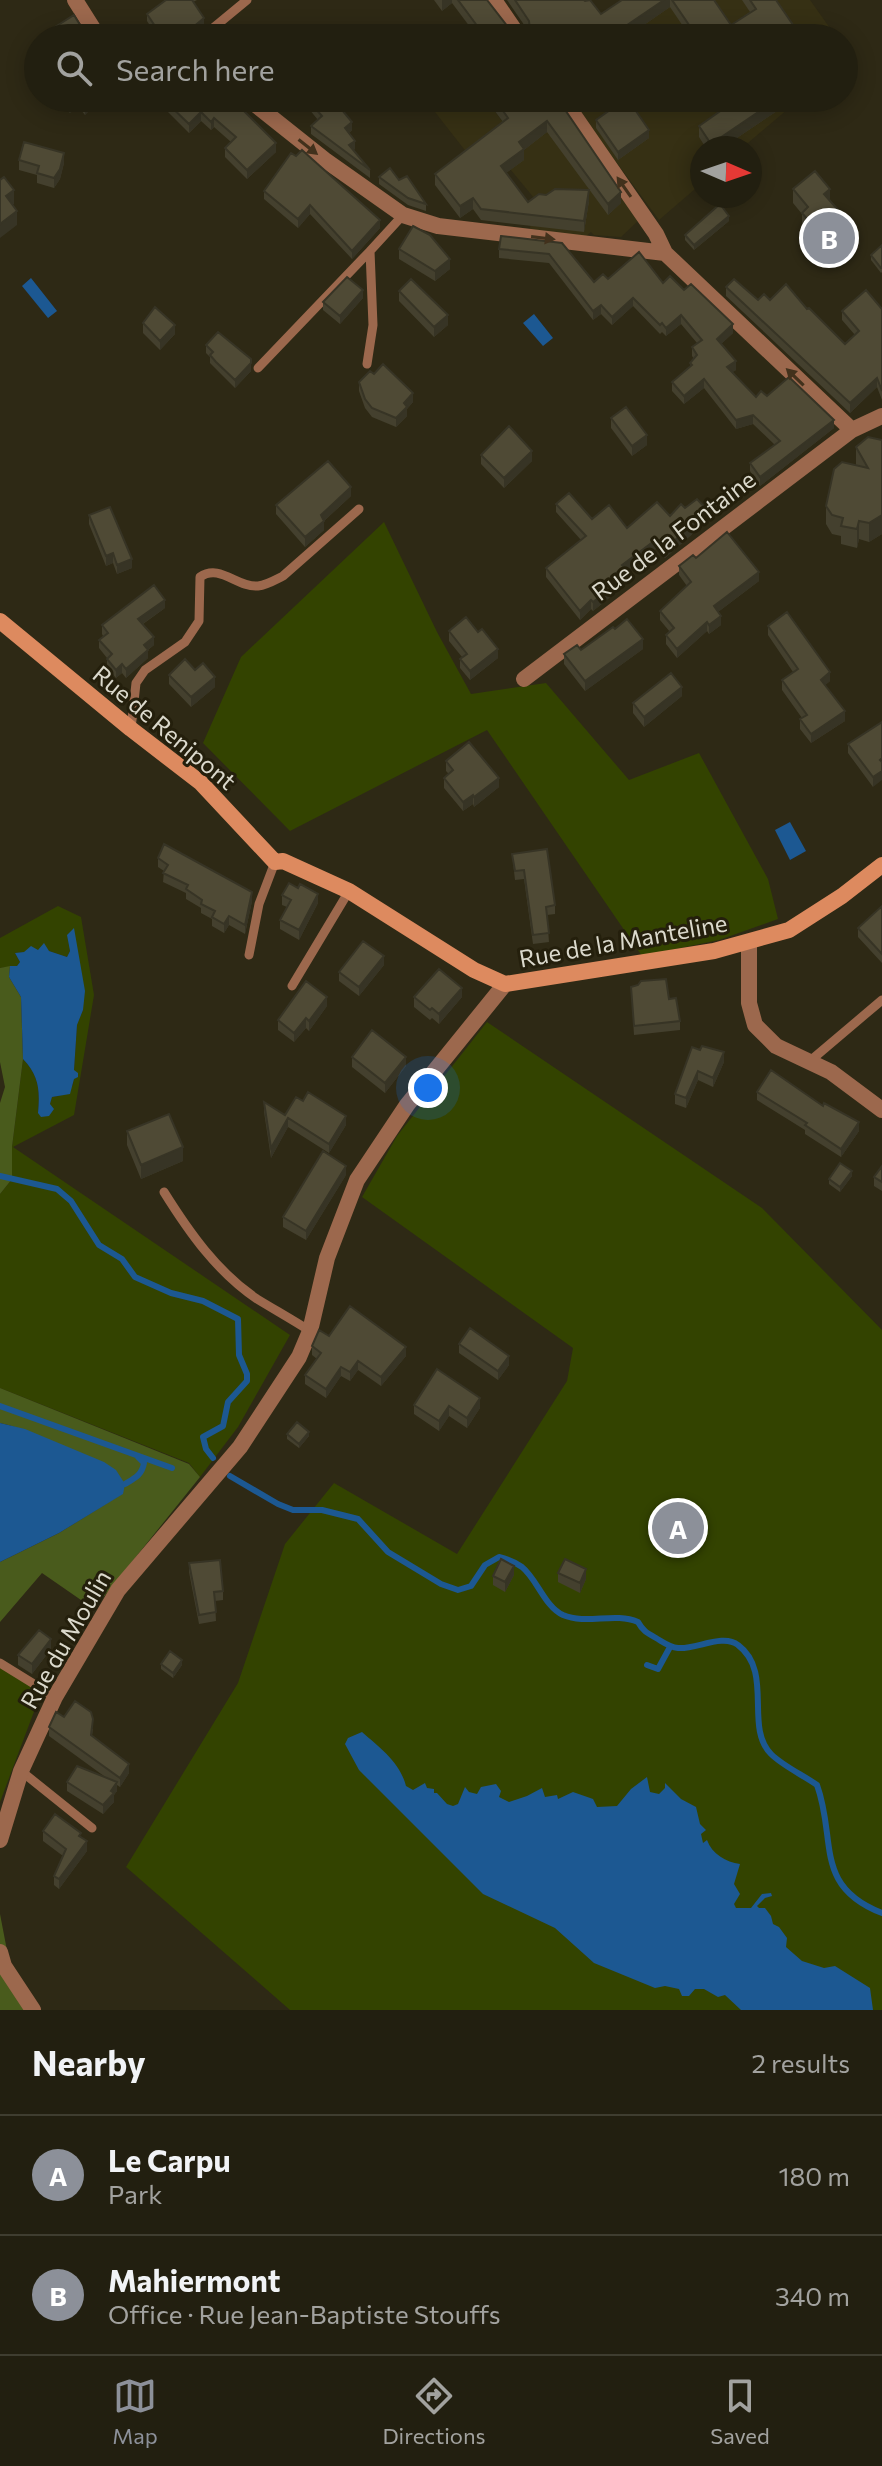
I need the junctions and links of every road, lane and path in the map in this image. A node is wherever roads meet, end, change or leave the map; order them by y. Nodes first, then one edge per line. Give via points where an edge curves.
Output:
1 (75, 0) edge
2 (247, 0) edge
3 (494, 0) edge
4 (90, 24) edge
5 (218, 24) edge
6 (510, 24) edge
7 (265, 112) edge
8 (572, 112) edge
9 (403, 215) junction
10 (370, 251) junction
11 (665, 253) junction
12 (367, 364) dead end
13 (258, 368) dead end
14 (882, 416) edge
15 (852, 430) junction
16 (359, 509) dead end
17 (0, 621) edge
18 (524, 679) dead end
19 (131, 729) junction
20 (275, 862) junction
21 (882, 865) edge
22 (349, 891) junction
23 (749, 943) junction
24 (249, 955) dead end
25 (505, 984) junction
26 (292, 986) dead end
27 (882, 1000) edge
28 (810, 1061) junction
29 (882, 1110) edge
30 (164, 1192) dead end
31 (310, 1331) junction
32 (240, 1447) joint
33 (0, 1663) edge
34 (55, 1697) junction
35 (21, 1771) junction
36 (92, 1828) dead end
37 (0, 1840) edge
38 (0, 1952) edge
39 (33, 2010) edge

1 - 4 street
2 - 5 lane
3 - 6 street
7 -> 9 street
11 -> 8 street
9 - 10 lane
9 -> 11 street via 438,226
10 - 12 lane via 373,325
10 - 13 lane
15 -> 11 street
14 - 15 street, Rue de la Fontaine
15 - 18 street, Rue de la Fontaine
16 - 19 lane via 270,583 247,585 211,571 200,577 199,621 185,642 145,670 136,683
17 - 19 street, Rue de Renipont
19 - 20 street, Rue de Renipont via 201,783
20 - 22 street, Rue de Renipont
20 - 24 lane via 259,904
21 - 23 street, Rue de la Manteline via 789,930
22 - 25 street, Rue de Renipont
22 - 26 lane
23 - 25 street, Rue de la Manteline
23 - 28 street via 749,1003 755,1025 776,1046
25 - 31 street, Rue de la Manteline via 407,1105 357,1180 327,1258
27 - 28 lane
28 - 29 street
30 - 31 lane via 217,1265 255,1297
31 - 32 street, Rue de la Manteline
32 - 34 street, Rue du Moulin via 118,1590
33 - 34 lane
34 - 35 street, Rue du Moulin
35 - 36 lane
35 - 37 street, Rue du Moulin
38 - 39 street

